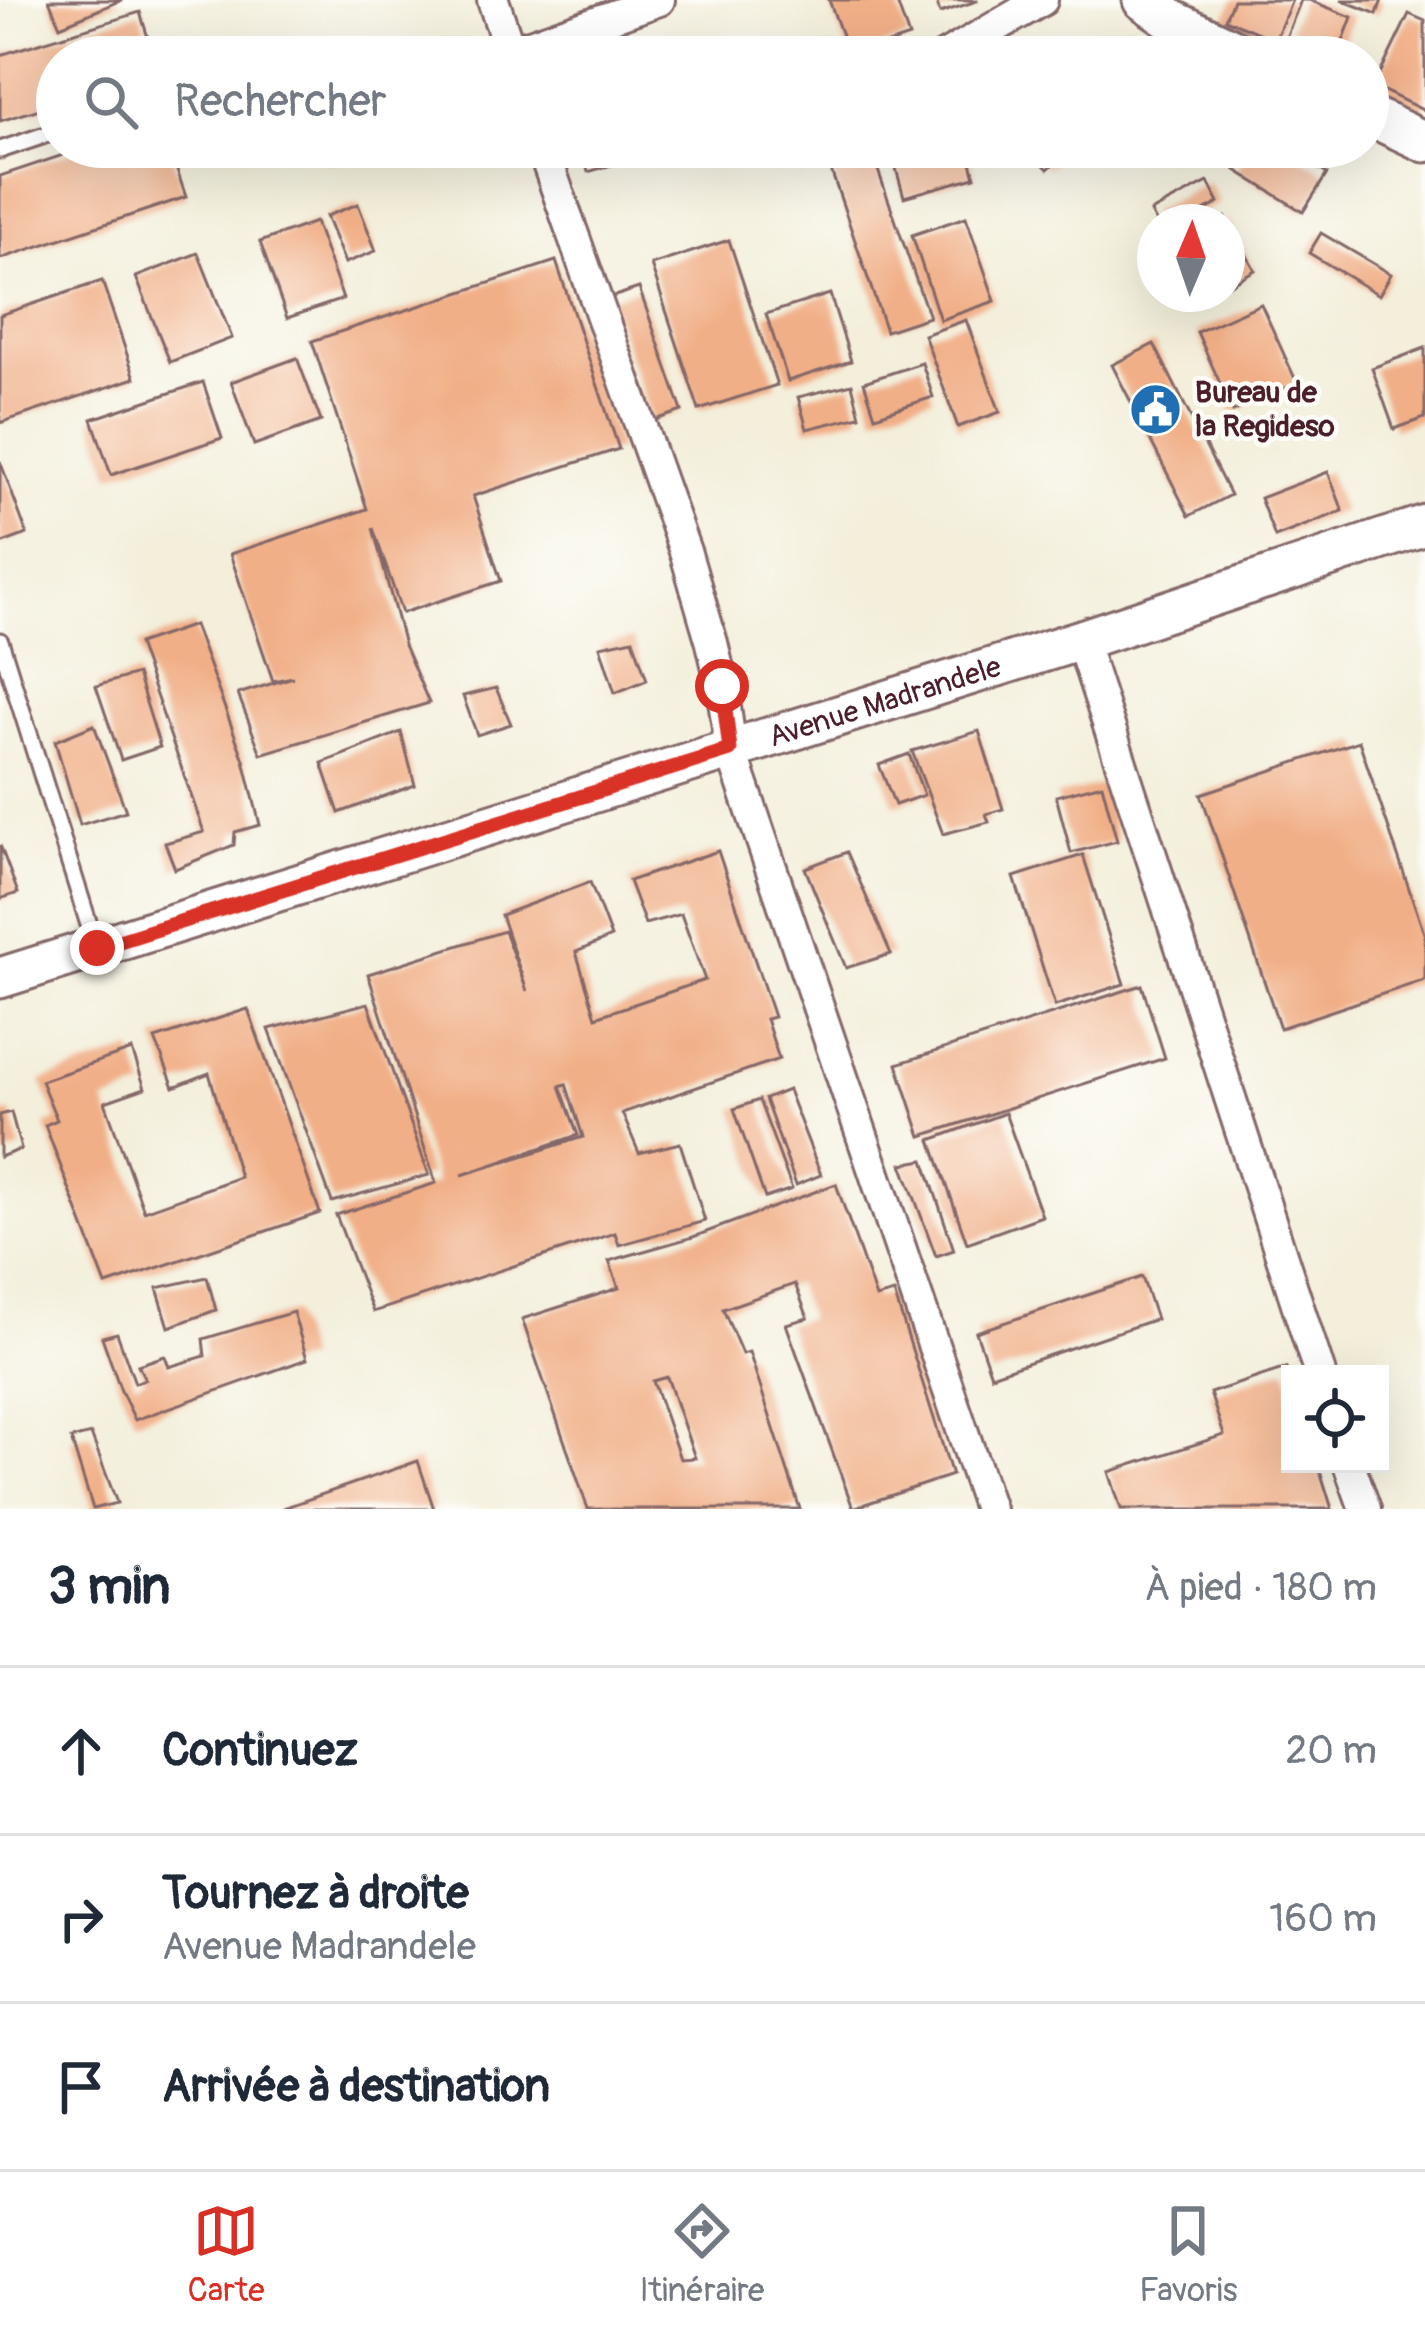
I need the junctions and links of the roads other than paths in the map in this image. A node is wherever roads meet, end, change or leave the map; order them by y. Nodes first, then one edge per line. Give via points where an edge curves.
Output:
1 (493, 0) edge
2 (659, 0) edge
3 (1042, 0) edge
4 (1165, 7) edge
5 (505, 36) edge
6 (560, 36) edge
7 (980, 36) edge
8 (1214, 36) edge
9 (1389, 125) edge
10 (36, 138) edge
11 (1425, 142) edge
12 (0, 150) edge
13 (549, 168) edge
14 (1425, 525) edge
15 (1081, 640) junction
16 (0, 641) edge
17 (730, 750) junction
18 (97, 948) junction
19 (0, 978) edge
20 (1317, 1365) edge
21 (1352, 1473) edge
22 (980, 1506) edge
23 (1365, 1509) edge

1 - 5 street
2 - 6 street
3 - 7 street
4 - 8 street
9 - 11 street
10 - 12 lane
13 - 17 street via 686,554 722,686
14 - 15 street, Avenue Madrandele
15 - 17 street, Avenue Madrandele
15 - 20 street
16 - 18 lane
17 - 18 street, Avenue Madrandele
17 - 22 street
18 - 19 street, Avenue Madrandele
21 - 23 street

